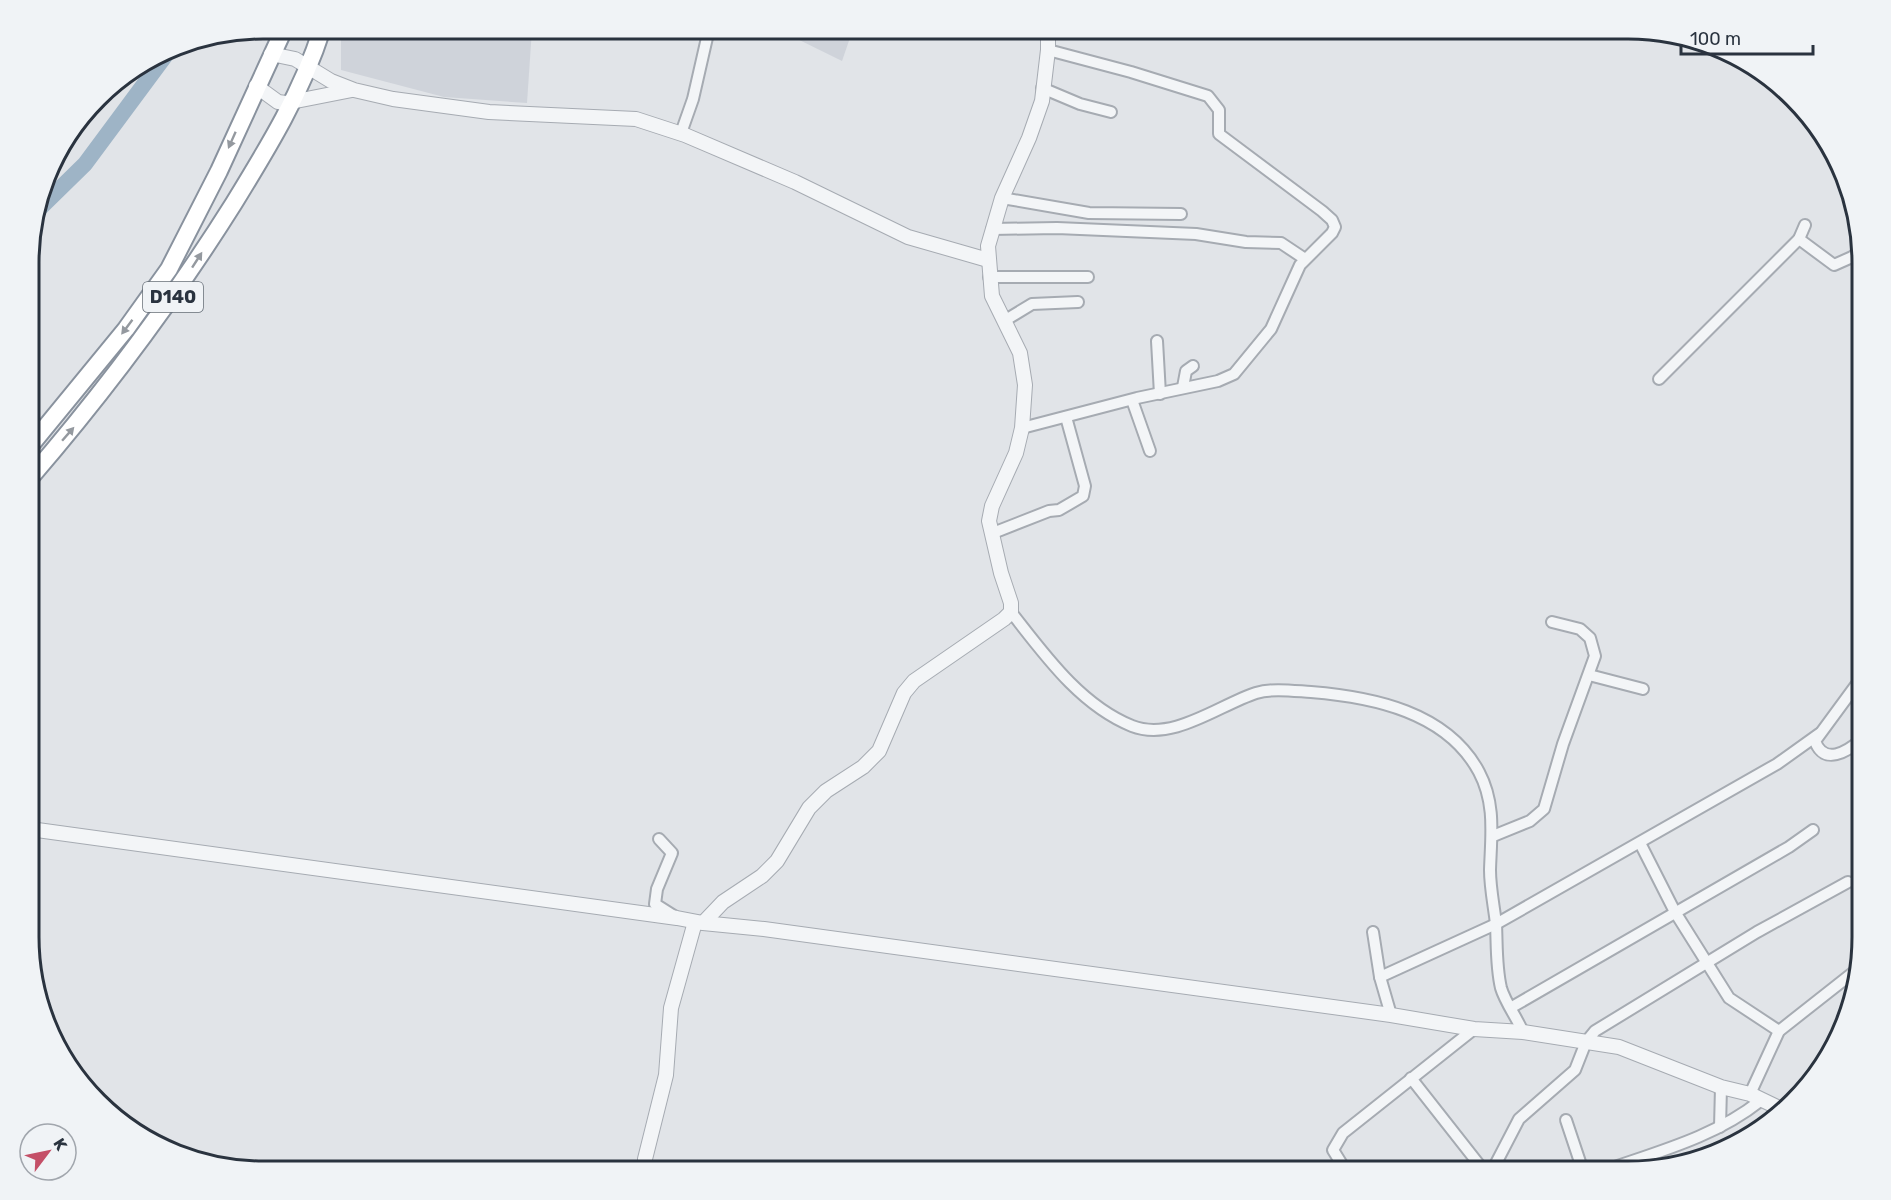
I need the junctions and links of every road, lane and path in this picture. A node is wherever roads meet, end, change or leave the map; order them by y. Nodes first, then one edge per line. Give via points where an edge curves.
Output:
1 (278, 39) edge
2 (319, 39) edge
3 (707, 39) edge
4 (1048, 39) edge
5 (1048, 50) junction
6 (271, 54) junction
7 (310, 68) junction
8 (256, 86) junction
9 (1042, 88) junction
10 (354, 90) junction
11 (294, 101) junction
12 (1111, 112) dead end
13 (681, 133) junction
14 (1002, 198) junction
15 (1181, 214) dead end
16 (1805, 225) dead end
17 (992, 230) junction
18 (1799, 239) junction
19 (1852, 257) edge
20 (1305, 259) junction
21 (988, 260) junction
22 (989, 277) junction
23 (1088, 278) dead end
24 (1078, 302) dead end
25 (1005, 321) junction
26 (1157, 341) dead end
27 (1193, 366) dead end
28 (1659, 379) dead end
29 (1184, 387) junction
30 (1160, 394) junction
31 (1132, 400) junction
32 (1066, 417) junction
33 (1022, 428) junction
34 (39, 435) edge
35 (1150, 451) dead end
36 (39, 468) edge
37 (993, 533) junction
38 (1011, 612) junction
39 (1552, 622) dead end
40 (1589, 675) junction
41 (1642, 689) dead end
42 (1852, 690) edge
43 (1819, 734) junction
44 (1852, 746) edge
45 (39, 830) edge
46 (1814, 830) dead end
47 (1493, 836) junction
48 (658, 839) dead end
49 (1640, 843) junction
50 (1848, 882) dead end
51 (1675, 912) junction
52 (677, 918) junction
53 (699, 922) junction
54 (1496, 924) junction
55 (1373, 932) dead end
56 (1705, 963) junction
57 (1849, 976) edge
58 (1380, 977) junction
59 (1512, 1007) junction
60 (1391, 1015) junction
61 (1474, 1029) junction
62 (1779, 1031) junction
63 (1523, 1032) junction
64 (1586, 1042) junction
65 (1411, 1078) junction
66 (1721, 1087) junction
67 (1755, 1097) junction
68 (1775, 1106) edge
69 (1566, 1120) dead end
70 (1720, 1127) junction
71 (645, 1161) edge
72 (1340, 1161) edge
73 (1472, 1161) edge
74 (1497, 1161) edge
75 (1580, 1161) edge
76 (1632, 1161) edge

1 - 6 highway, D140
2 - 7 highway, D140
3 - 13 street
4 - 5 street
5 - 9 street
5 - 20 street via 1208,96 1219,110 1219,134 1332,220 1332,233
6 - 7 street via 295,59
6 - 8 highway, D140
7 - 10 street
7 - 11 highway, D140
8 - 11 street via 278,102
8 -> 34 highway, D140 via 219,171 169,269 126,329
9 - 12 street via 1080,105
9 - 14 street via 1042,101 1029,138
10 - 11 street
10 - 13 street via 489,112 636,118
36 -> 11 highway, D140 via 96,402 166,308
13 - 21 street via 908,237
14 - 15 street via 1089,213
14 - 17 street
16 - 18 street
17 - 20 street via 1057,228 1196,234 1281,243
17 - 21 street
18 - 19 street via 1834,265
18 - 28 street
20 - 29 street via 1271,329 1234,374
21 - 22 street
22 - 23 street
22 - 25 street via 992,296
24 - 25 street via 1032,304
25 - 33 street via 1020,353 1025,385
26 - 30 street
27 - 29 street via 1186,371
29 - 30 street
30 - 31 street
31 - 32 street
31 - 35 street
32 - 33 street
32 - 37 street via 1085,486 1083,496 1059,510
33 - 37 street via 1016,453 992,506 989,521
37 - 38 street
38 - 47 street via 1078,690 1102,710 1133,726 1154,730 1183,723 1258,692 1350,695 1397,706 1438,728 1461,748 1480,773 1492,810
38 - 53 street via 914,681 904,693 879,751 809,808 777,861 762,876
39 - 40 street via 1580,629 1590,638 1595,656
40 - 41 street
40 - 47 street via 1544,809 1530,821
42 - 43 street
43 - 44 street via 1815,741 1818,750 1825,754 1839,755
43 - 49 street via 1777,764
45 - 52 street
46 - 51 street
47 - 54 street via 1490,871
48 - 52 street via 672,853 657,889 656,904
49 - 51 street
49 - 54 street
50 - 56 street
51 - 56 street
51 - 59 street
52 - 53 street
53 - 60 street
53 - 71 street via 671,1008 666,1075
54 - 58 street
54 - 59 street via 1502,989
55 - 58 street
56 - 62 street via 1729,998
56 - 64 street via 1595,1030
57 - 62 street
58 - 60 street
59 - 63 street
60 - 61 street
61 - 63 street
61 - 65 street
62 - 67 street
63 - 64 street
64 - 66 street via 1618,1047
64 - 74 street via 1575,1070 1519,1119
65 - 72 street via 1335,1142 1333,1150
65 - 73 street
66 - 67 street
66 - 70 street
67 - 68 street
67 - 70 street via 1745,1113
69 - 75 street
70 - 76 street

